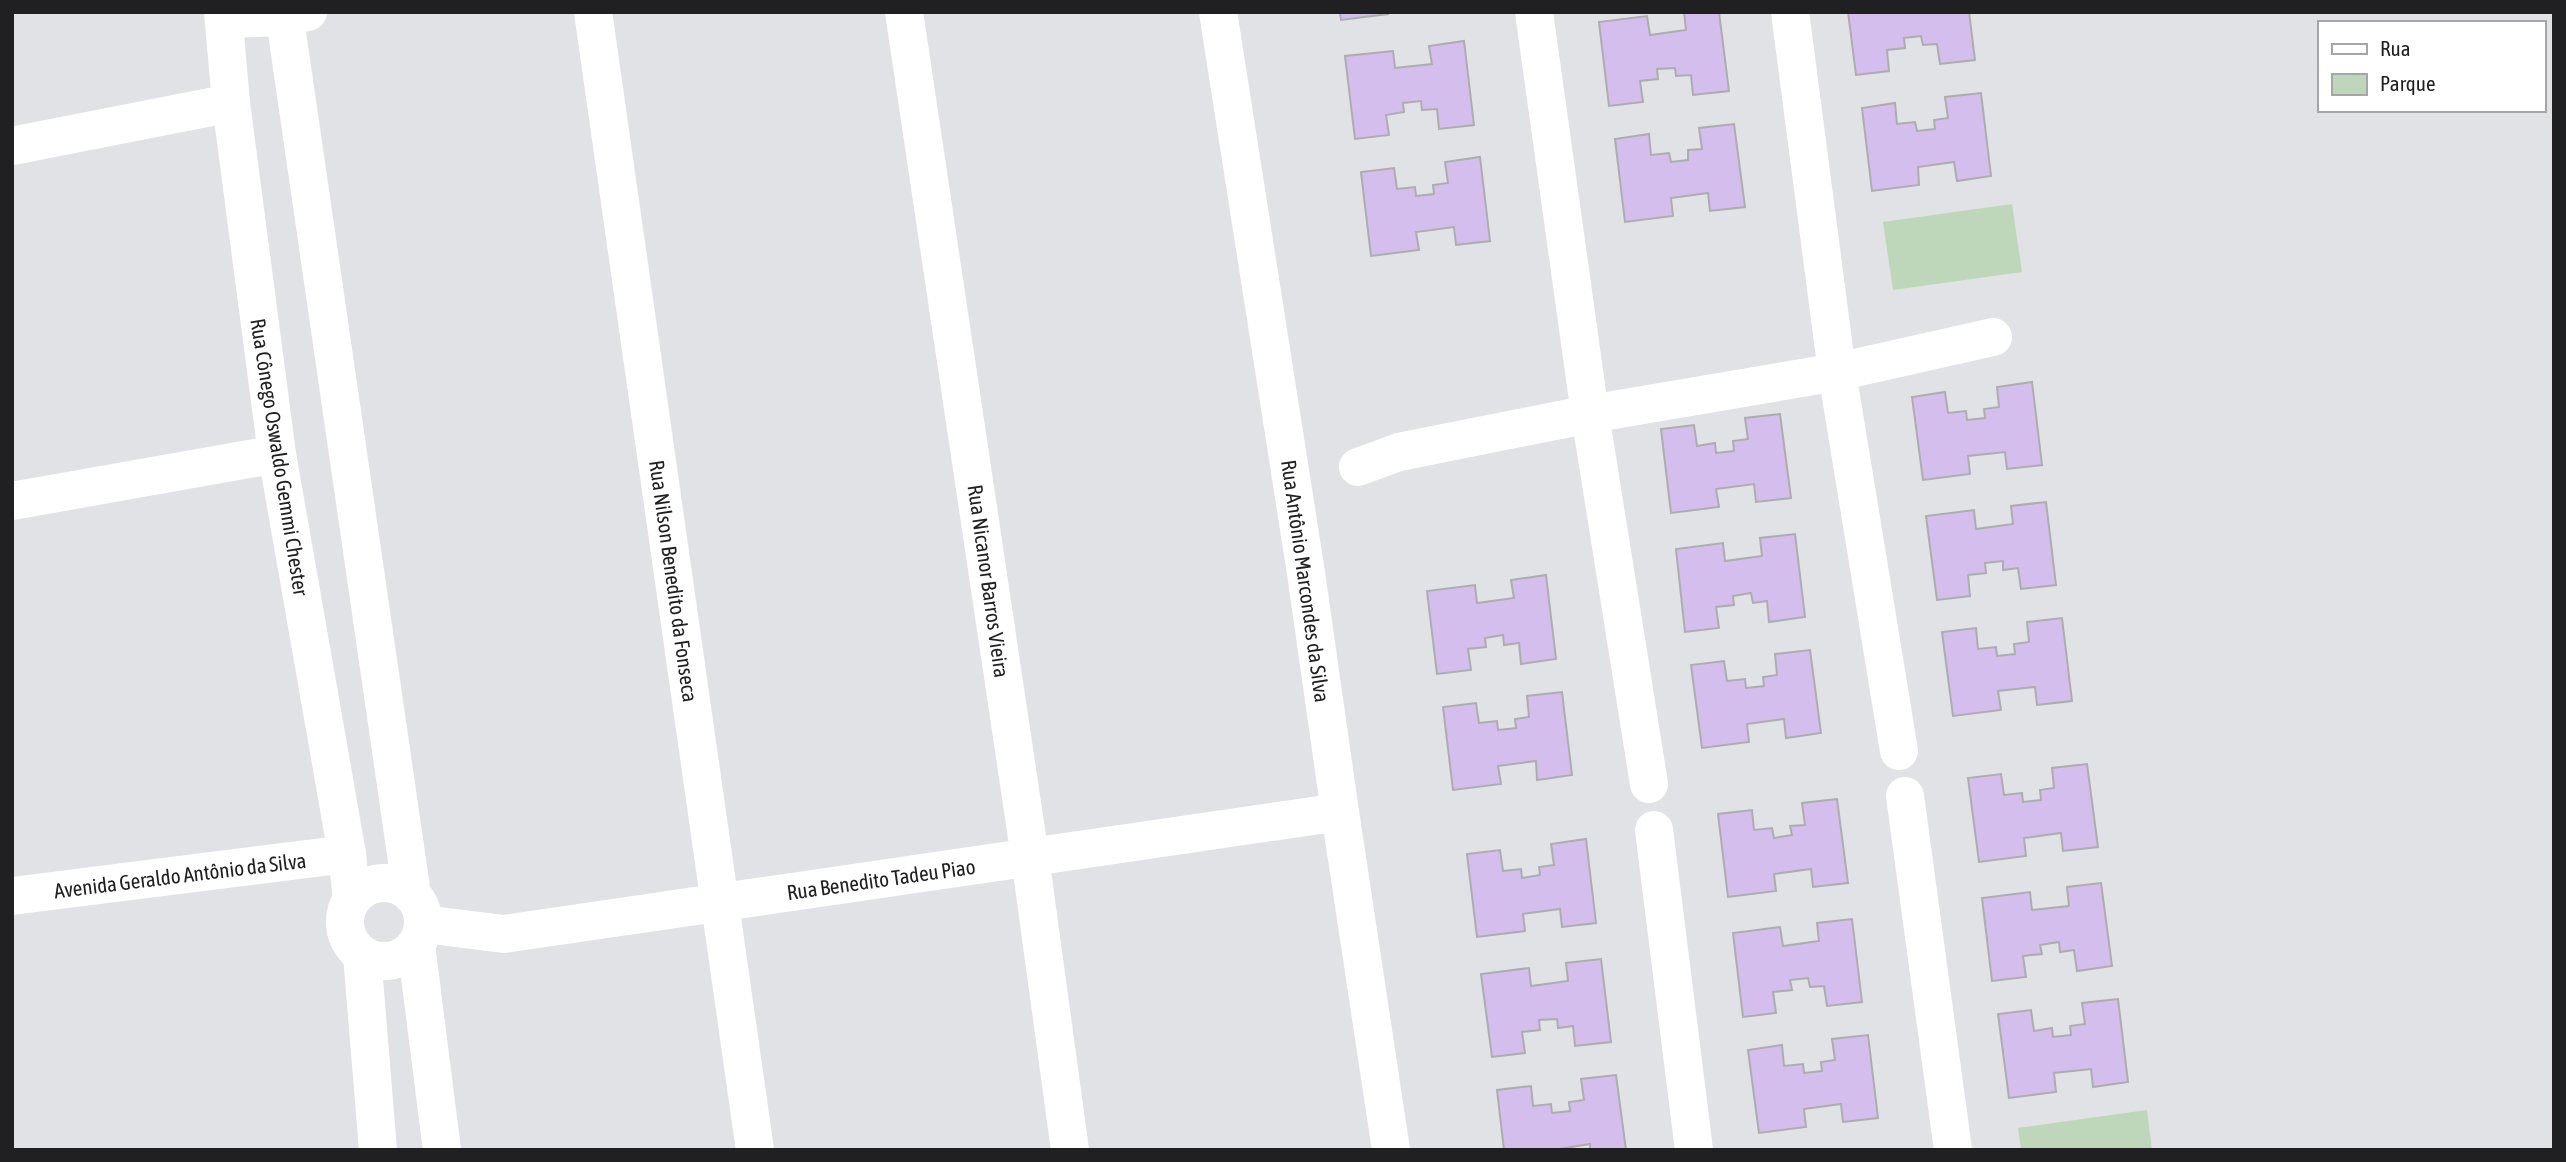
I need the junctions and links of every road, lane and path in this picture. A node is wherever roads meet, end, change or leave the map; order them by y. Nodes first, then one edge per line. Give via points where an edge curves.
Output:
1 (593, 12) edge
2 (904, 12) edge
3 (1218, 12) edge
4 (1534, 12) edge
5 (1790, 12) edge
6 (292, 14) edge
7 (224, 16) edge
8 (231, 103) junction
9 (12, 146) edge
10 (1993, 338) dead end
11 (1837, 372) junction
12 (1590, 414) junction
13 (277, 454) junction
14 (1358, 467) dead end
15 (12, 501) edge
16 (1899, 751) dead end
17 (1649, 784) dead end
18 (1905, 796) dead end
19 (1340, 812) junction
20 (1654, 830) dead end
21 (347, 854) junction
22 (1030, 857) junction
23 (12, 896) edge
24 (352, 899) junction
25 (719, 902) junction
26 (417, 921) junction
27 (362, 955) junction
28 (378, 1150) edge
29 (442, 1150) edge
30 (755, 1150) edge
31 (1070, 1150) edge
32 (1391, 1150) edge
33 (1694, 1150) edge
34 (1953, 1150) edge

1 - 25 street, Rua Nilson Benedito da Fonseca
2 - 22 street, Rua Nicanor Barros Vieira
3 - 19 street, Rua Antônio Marcondes da Silva
4 - 12 street
5 - 11 street
6 - 7 street
6 - 26 street
7 - 8 street, Rua Cônego Oswaldo Gemmi Chester
8 - 9 street
8 - 13 street, Rua Cônego Oswaldo Gemmi Chester
10 - 11 street
11 - 12 street
11 - 16 street
12 - 14 street via 1399,452
12 - 17 street
13 - 15 street
13 - 21 street, Rua Cônego Oswaldo Gemmi Chester
18 - 34 street
19 - 22 street, Rua Benedito Tadeu Piao
19 - 32 street, Rua Antônio Marcondes da Silva
20 - 33 street
21 - 23 street, Avenida Geraldo Antônio da Silva
21 - 24 street, Rua Cônego Oswaldo Gemmi Chester
22 - 25 street, Rua Benedito Tadeu Piao
22 - 31 street, Rua Nicanor Barros Vieira
24 - 26 street via 382,883 403,888
24 - 27 street via 345,923 347,935
25 - 26 street, Rua Benedito Tadeu Piao via 504,934
25 - 30 street, Rua Nilson Benedito da Fonseca
26 - 27 street via 397,960
26 - 29 street
27 - 28 street

